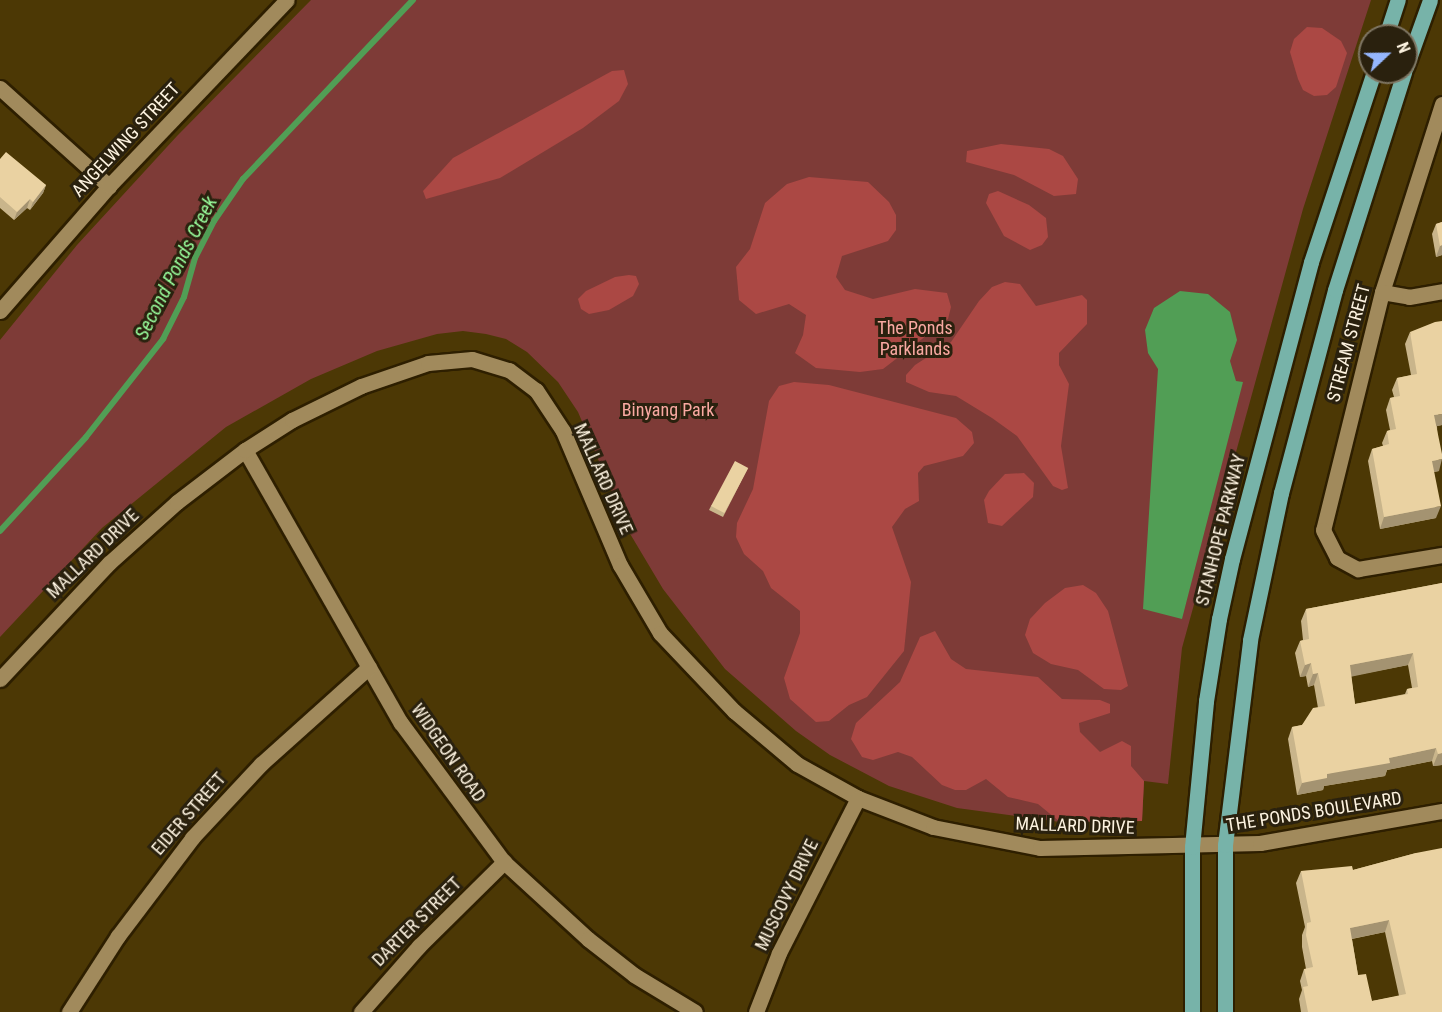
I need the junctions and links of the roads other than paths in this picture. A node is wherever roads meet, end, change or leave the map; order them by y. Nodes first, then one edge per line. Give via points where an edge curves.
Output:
1 (1398, 0) edge
2 (1430, 0) edge
3 (282, 2) edge
4 (1390, 24) edge
5 (1418, 34) edge
6 (1370, 84) edge
7 (1400, 84) edge
8 (0, 88) edge
9 (1442, 104) edge
10 (109, 186) junction
11 (1442, 291) edge
12 (1382, 292) junction
13 (0, 311) edge
14 (245, 450) junction
15 (1442, 555) edge
16 (369, 667) junction
17 (0, 679) edge
18 (858, 798) junction
19 (1442, 811) edge
20 (1224, 845) junction
21 (1192, 847) junction
22 (504, 862) junction
23 (69, 1012) edge
24 (361, 1012) edge
25 (696, 1012) edge
26 (756, 1012) edge
27 (1192, 1012) edge
28 (1225, 1012) edge

1 - 4 main road
2 - 5 main road
3 - 10 street, ANGELWING STREET
6 - 21 main road, STANHOPE PARKWAY via 1311,262 1232,559 1206,701
7 - 20 main road via 1335,290 1278,503 1243,682
8 - 10 street
9 - 12 street, STREAM STREET
10 - 13 street, ANGELWING STREET
11 - 12 street via 1409,297
12 - 15 street, STREAM STREET via 1323,530 1337,558 1348,566 1369,569
14 - 16 street, WIDGEON ROAD
14 - 17 street, MALLARD DRIVE via 183,496 109,562
14 - 18 street, MALLARD DRIVE via 314,408 361,386 428,363 471,359 517,374 536,390 562,431 620,565 660,633 734,711 797,764
16 - 22 street, WIDGEON ROAD via 430,766
16 - 23 street, EIDER STREET via 261,764 199,830 118,936
18 - 21 street, MALLARD DRIVE via 900,817 1004,843 1040,848
18 - 26 street, MUSCOVY DRIVE via 779,953
19 - 20 street, THE PONDS BOULEVARD via 1260,843
20 - 21 street, THE PONDS BOULEVARD
20 - 28 main road
21 - 27 main road, STANHOPE PARKWAY
22 - 24 street, DARTER STREET via 419,946
22 - 25 street, WIDGEON ROAD via 543,901 633,975

